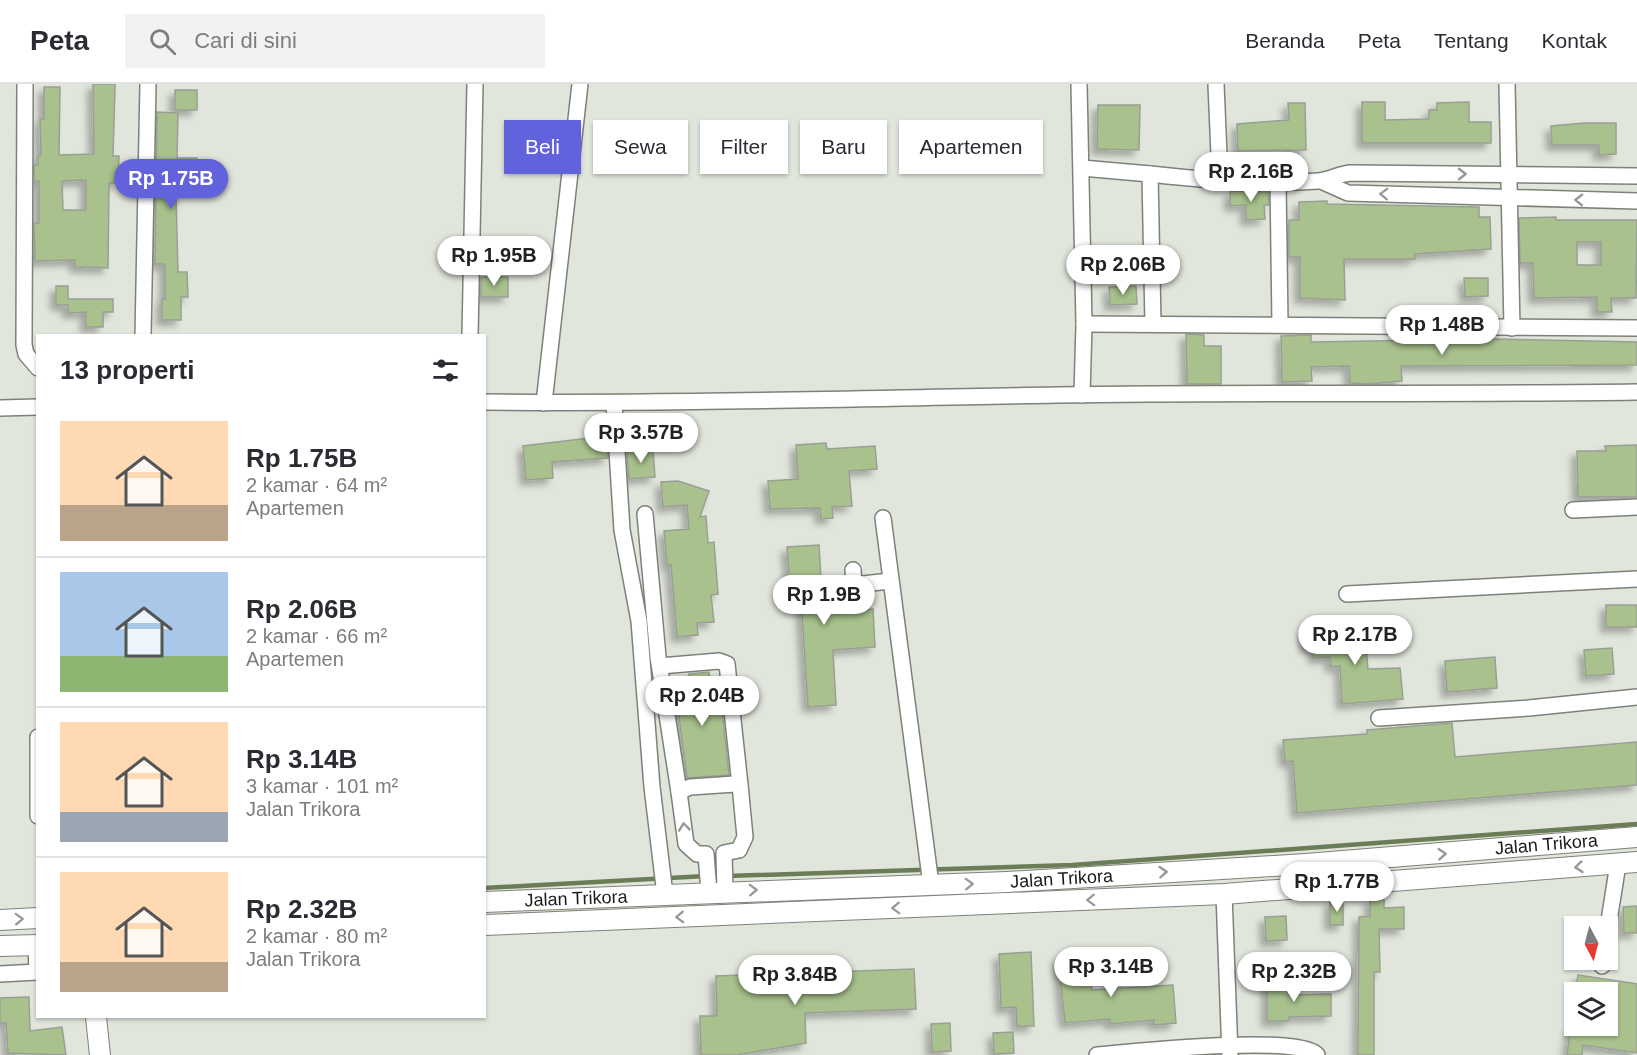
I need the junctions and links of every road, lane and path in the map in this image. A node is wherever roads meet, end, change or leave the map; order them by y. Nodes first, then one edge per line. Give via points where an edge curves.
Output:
1 (25, 84) edge
2 (148, 84) edge
3 (475, 84) edge
4 (580, 84) edge
5 (1079, 84) edge
6 (1216, 84) edge
7 (1507, 84) edge
8 (1082, 168) junction
9 (1150, 174) junction
10 (1509, 174) junction
11 (1637, 176) edge
12 (1220, 179) junction
13 (1278, 181) junction
14 (1321, 181) junction
15 (1509, 199) junction
16 (1637, 201) edge
17 (1084, 324) junction
18 (1153, 324) junction
19 (1280, 324) junction
20 (1512, 328) junction
21 (1637, 328) edge
22 (143, 334) edge
23 (470, 334) edge
24 (36, 366) edge
25 (1637, 392) edge
26 (1082, 395) junction
27 (486, 402) edge
28 (544, 403) junction
29 (614, 403) junction
30 (36, 407) edge
31 (0, 408) edge
32 (1637, 507) edge
33 (1573, 510) dead end
34 (645, 514) dead end
35 (883, 518) dead end
36 (853, 570) dead end
37 (1637, 579) edge
38 (890, 581) junction
39 (1347, 594) dead end
40 (660, 666) junction
41 (1637, 697) edge
42 (1379, 718) dead end
43 (740, 785) junction
44 (679, 792) junction
45 (1637, 837) edge
46 (724, 853) junction
47 (706, 854) junction
48 (1627, 863) edge
49 (930, 877) junction
50 (717, 892) junction
51 (1224, 894) junction
52 (665, 895) junction
53 (572, 898) junction
54 (486, 902) edge
55 (1611, 916) edge
56 (36, 918) edge
57 (0, 920) edge
58 (573, 921) junction
59 (486, 925) edge
60 (36, 945) edge
61 (0, 946) edge
62 (36, 972) edge
63 (0, 974) edge
64 (96, 1018) edge
65 (1230, 1050) edge
66 (1137, 1053) edge
67 (100, 1055) edge
68 (1097, 1055) edge
69 (1317, 1055) edge

1 - 24 street via 24,345
2 - 22 street
3 - 23 street
4 - 28 street
5 - 8 street
6 - 12 street
7 - 10 street
8 - 9 street
8 - 17 street
9 - 12 street
9 - 18 street
10 - 11 street
14 -> 10 street via 1335,174 1350,173
10 - 15 street
12 - 13 street
13 - 14 street
13 - 19 street
15 -> 14 street via 1348,193
16 -> 15 street
15 - 20 street
17 - 18 street
17 - 26 street
18 - 19 street
19 - 20 street
20 - 21 street
25 - 26 street
26 - 29 street
27 - 28 street
28 - 29 street
29 - 52 street via 622,530 639,621
30 - 31 street
32 - 33 street
34 - 40 street
35 - 38 street
36 - 38 street via 854,585
37 - 39 street
38 - 49 street
40 - 43 street via 719,661 727,664
40 - 44 street
41 - 42 street
43 - 44 street via 690,787
43 - 46 street via 745,837 739,850
47 -> 44 street via 698,854 686,844
49 -> 45 main road, Jalan Trikora via 1306,864
46 - 47 street
46 - 50 street
47 - 50 street
48 -> 51 main road, Jalan Trikora
48 - 55 street
50 -> 49 main road, Jalan Trikora
50 - 52 main road, Jalan Trikora
51 -> 58 main road, Jalan Trikora
51 - 65 street
52 - 53 main road, Jalan Trikora
53 - 54 main road, Jalan Trikora
53 - 58 main road
57 -> 56 main road
58 - 59 main road, Jalan Trikora
60 - 61 main road
62 - 63 street
64 - 67 main road
65 - 66 street
65 - 69 street via 1299,1047
66 - 68 street

